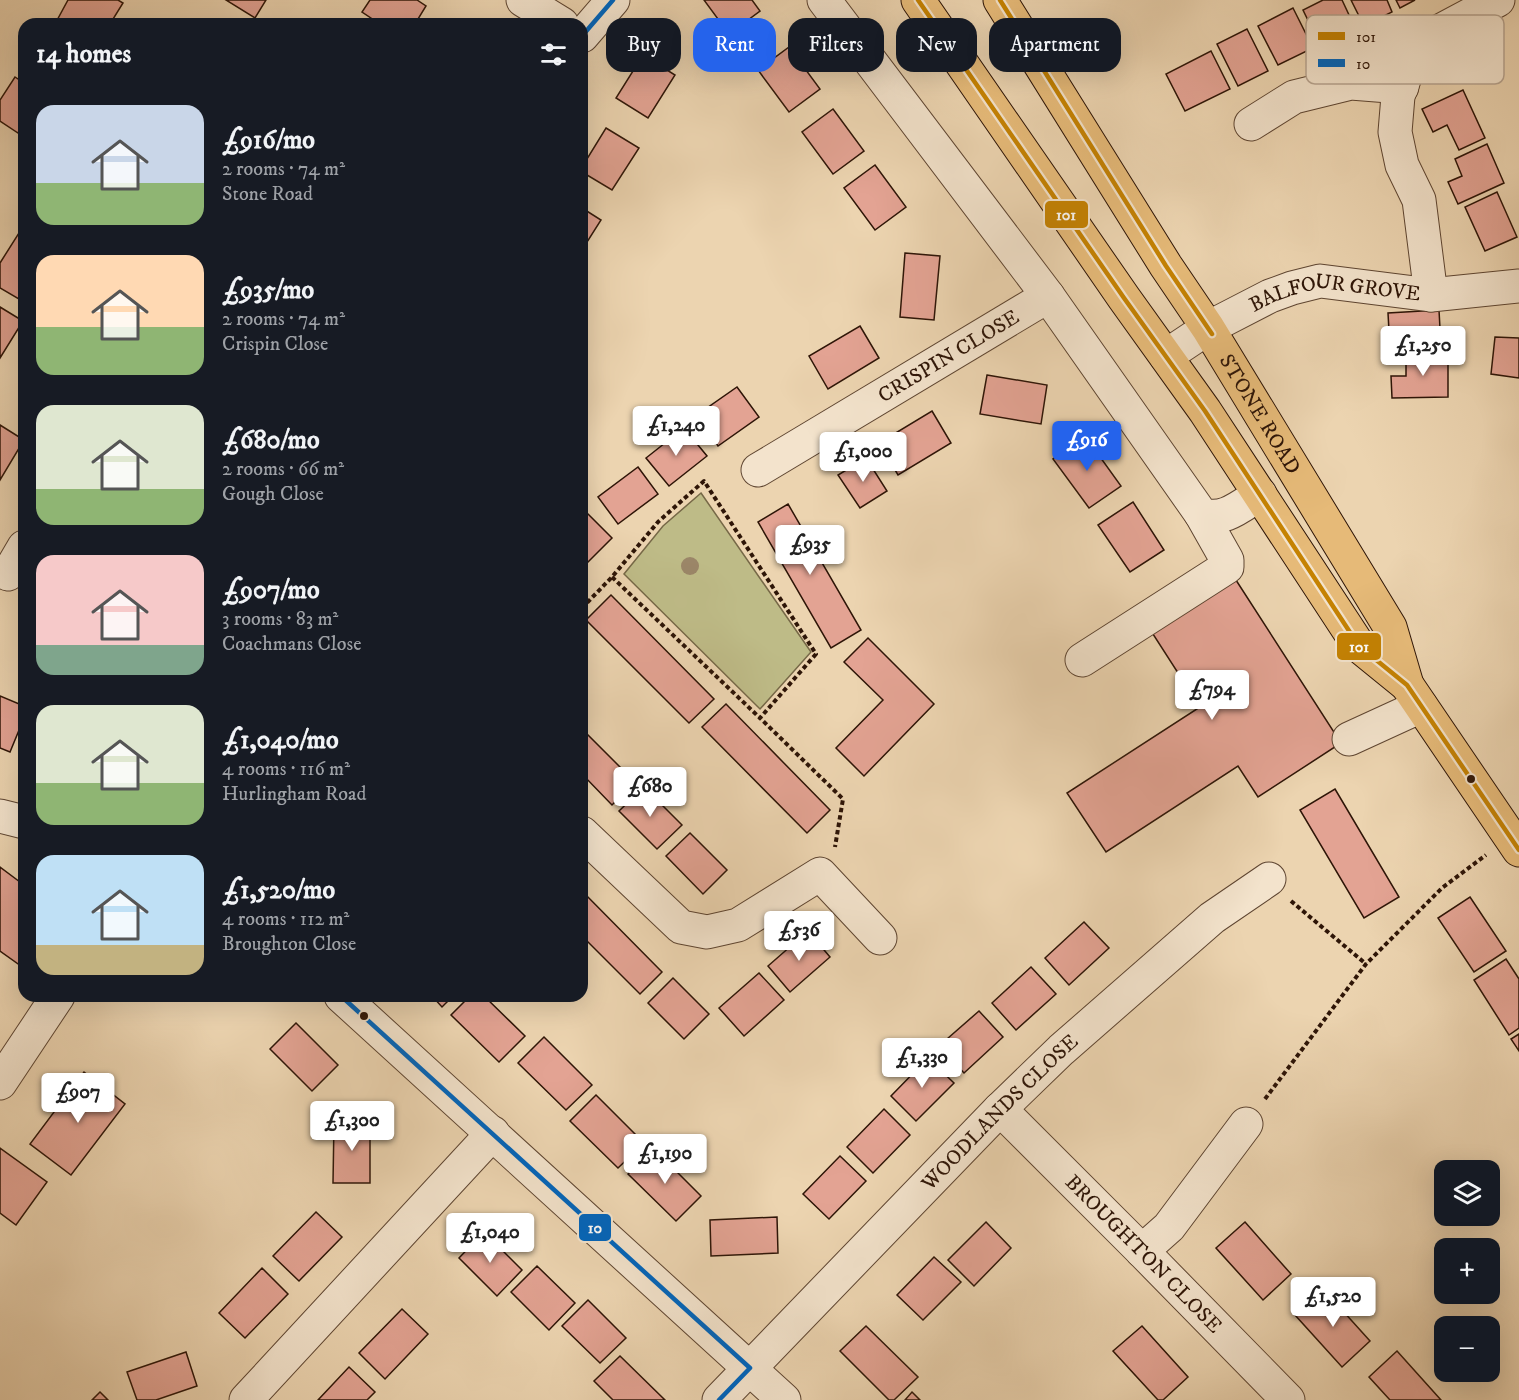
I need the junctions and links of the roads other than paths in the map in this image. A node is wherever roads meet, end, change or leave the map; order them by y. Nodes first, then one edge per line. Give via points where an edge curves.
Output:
1 (523, 0) edge
2 (613, 0) edge
3 (824, 0) edge
4 (918, 0) edge
5 (1000, 0) edge
6 (1498, 0) edge
7 (1470, 15) edge
8 (552, 18) edge
9 (588, 29) edge
10 (1347, 84) edge
11 (1364, 84) edge
12 (1403, 84) edge
13 (1402, 87) junction
14 (1251, 124) dead end
15 (1519, 286) edge
16 (1431, 295) junction
17 (1048, 296) junction
18 (1208, 328) junction
19 (1167, 356) junction
20 (758, 470) dead end
21 (1260, 494) junction
22 (1201, 514) junction
23 (1082, 660) dead end
24 (1414, 696) junction
25 (1349, 739) dead end
26 (0, 816) edge
27 (18, 820) edge
28 (588, 839) edge
29 (1515, 843) edge
30 (1269, 879) road end
31 (880, 938) dead end
32 (54, 1002) edge
33 (348, 1002) edge
34 (0, 1083) edge
35 (1000, 1109) junction
36 (1246, 1124) road end
37 (493, 1133) junction
38 (1142, 1251) junction
39 (750, 1368) junction
40 (246, 1400) edge
41 (719, 1400) edge
42 (784, 1400) edge
43 (1288, 1400) edge

1 - 8 street
2 - 9 street
3 - 17 street
4 - 19 highway, STONE ROAD
5 - 18 highway, STONE ROAD
6 - 7 street
10 - 14 street via 1294,97
11 - 13 street
12 - 13 street
13 - 16 street via 1395,132 1401,165 1419,200
15 - 16 street, BALFOUR GROVE
16 - 18 street, BALFOUR GROVE via 1320,281 1269,296
17 - 20 street, CRISPIN CLOSE
17 - 22 street
18 - 19 street, BALFOUR GROVE
18 - 24 highway, STONE ROAD via 1390,627
19 - 21 highway, STONE ROAD
21 - 22 street via 1221,517
21 - 24 highway, STONE ROAD via 1359,646
22 - 23 street via 1227,560 1227,567
24 - 25 street
24 - 29 highway, STONE ROAD
26 - 27 street
28 - 31 street via 681,927 707,932 738,925 820,874
30 - 35 street, WOODLANDS CLOSE via 1203,926
32 - 34 street
33 - 37 street
35 - 38 street, BROUGHTON CLOSE
35 - 39 street, WOODLANDS CLOSE
36 - 38 street via 1169,1227
37 - 39 street
37 - 40 street
38 - 43 street, BROUGHTON CLOSE
39 - 41 street, WOODLANDS CLOSE
39 - 42 street

